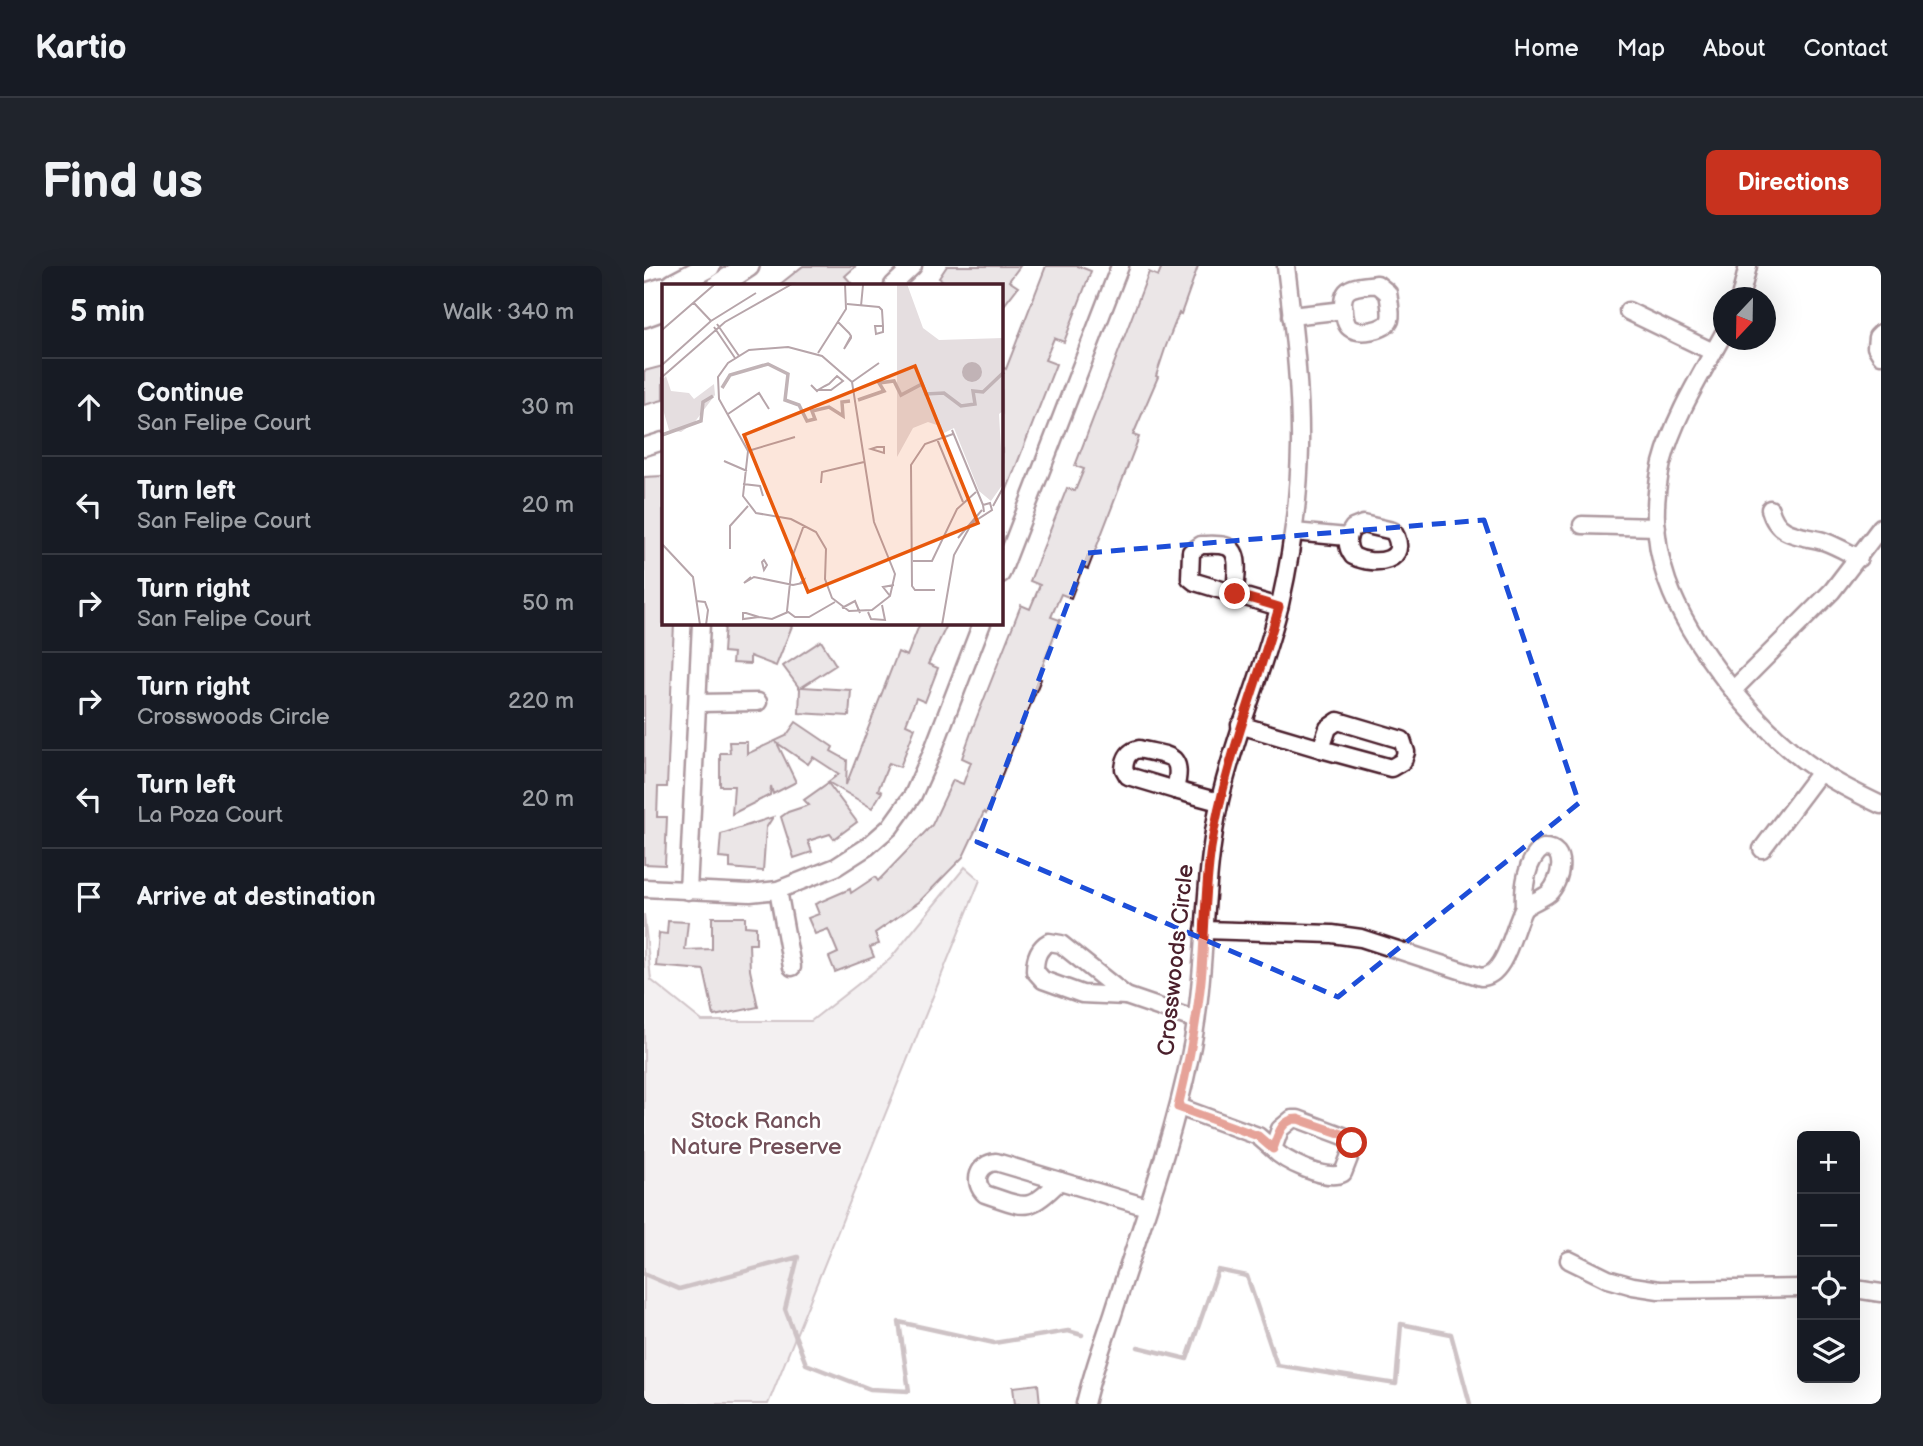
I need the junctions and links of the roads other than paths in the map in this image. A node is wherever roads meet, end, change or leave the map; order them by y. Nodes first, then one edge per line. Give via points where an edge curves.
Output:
1 (709, 266) edge
2 (748, 266) edge
3 (913, 266) edge
4 (1120, 266) edge
5 (1286, 266) edge
6 (1748, 266) edge
7 (675, 284) edge
8 (721, 284) edge
9 (897, 284) edge
10 (1743, 287) edge
11 (662, 289) edge
12 (644, 295) edge
13 (662, 309) edge
14 (1343, 310) dead end
15 (1628, 311) dead end
16 (644, 316) edge
17 (1292, 316) junction
18 (1881, 333) edge
19 (1713, 352) joint
20 (1881, 355) edge
21 (662, 441) edge
22 (644, 447) edge
23 (1770, 509) dead end
24 (1582, 525) dead end
25 (1657, 527) junction
26 (1881, 527) edge
27 (1294, 532) junction
28 (1347, 537) dead end
29 (1859, 558) junction
30 (1003, 569) edge
31 (1235, 594) dead end
32 (1279, 607) junction
33 (701, 625) edge
34 (981, 625) edge
35 (1733, 690) junction
36 (758, 702) dead end
37 (699, 703) junction
38 (1240, 725) junction
39 (1321, 748) junction
40 (1820, 772) junction
41 (1175, 790) dead end
42 (1219, 802) junction
43 (1881, 805) edge
44 (1762, 849) dead end
45 (644, 888) edge
46 (778, 890) junction
47 (688, 891) junction
48 (1524, 908) dead end
49 (1204, 930) junction
50 (792, 967) dead end
51 (1126, 996) junction
52 (1196, 1020) junction
53 (1178, 1107) junction
54 (1273, 1149) junction
55 (1060, 1181) dead end
56 (1147, 1208) junction
57 (1569, 1260) dead end
58 (1797, 1289) edge
59 (1860, 1290) edge
60 (1881, 1293) edge
61 (1086, 1404) edge

1 - 7 street
2 - 8 street
3 - 9 street
4 - 30 street
5 - 17 street, Crosswoods Circle
6 - 10 street
11 - 12 street
13 - 16 street
14 - 17 street
15 - 19 street
17 - 27 street, Crosswoods Circle via 1300,447
18 - 20 street via 1876,346
19 - 25 street via 1668,442 1658,488
21 - 22 street
23 - 29 street via 1784,532 1825,542
24 - 25 street
25 - 35 street via 1663,571 1680,615
26 - 29 street
27 - 28 street
27 - 32 street, Crosswoods Circle
29 - 35 street
31 - 32 street
32 - 38 street, Crosswoods Circle
33 - 37 street
34 - 46 street via 913,795 890,827 836,867
35 - 40 street via 1772,733
36 - 37 street
37 - 47 street
38 - 39 street
38 - 42 street, Crosswoods Circle
39 - 39 street via 1328,727 1338,721 1396,737 1406,752 1403,761 1391,768
40 - 43 street
40 - 44 street
41 - 42 street
42 - 49 street, Crosswoods Circle
45 - 47 street
46 - 47 street
46 - 50 street
48 - 49 street via 1500,966 1487,977 1361,938
49 - 52 street, Crosswoods Circle
51 - 51 street via 1082,994 1043,980 1035,971 1039,951 1049,942 1061,944
51 - 52 street
52 - 53 street, Crosswoods Circle
53 - 54 street via 1258,1136
53 - 56 street, Crosswoods Circle
54 - 54 street via 1289,1162 1331,1177 1343,1173 1352,1143 1345,1135 1292,1119 1284,1124
55 - 56 street
56 - 61 street, Crosswoods Circle
57 - 58 street via 1608,1279 1659,1290
59 - 60 street

